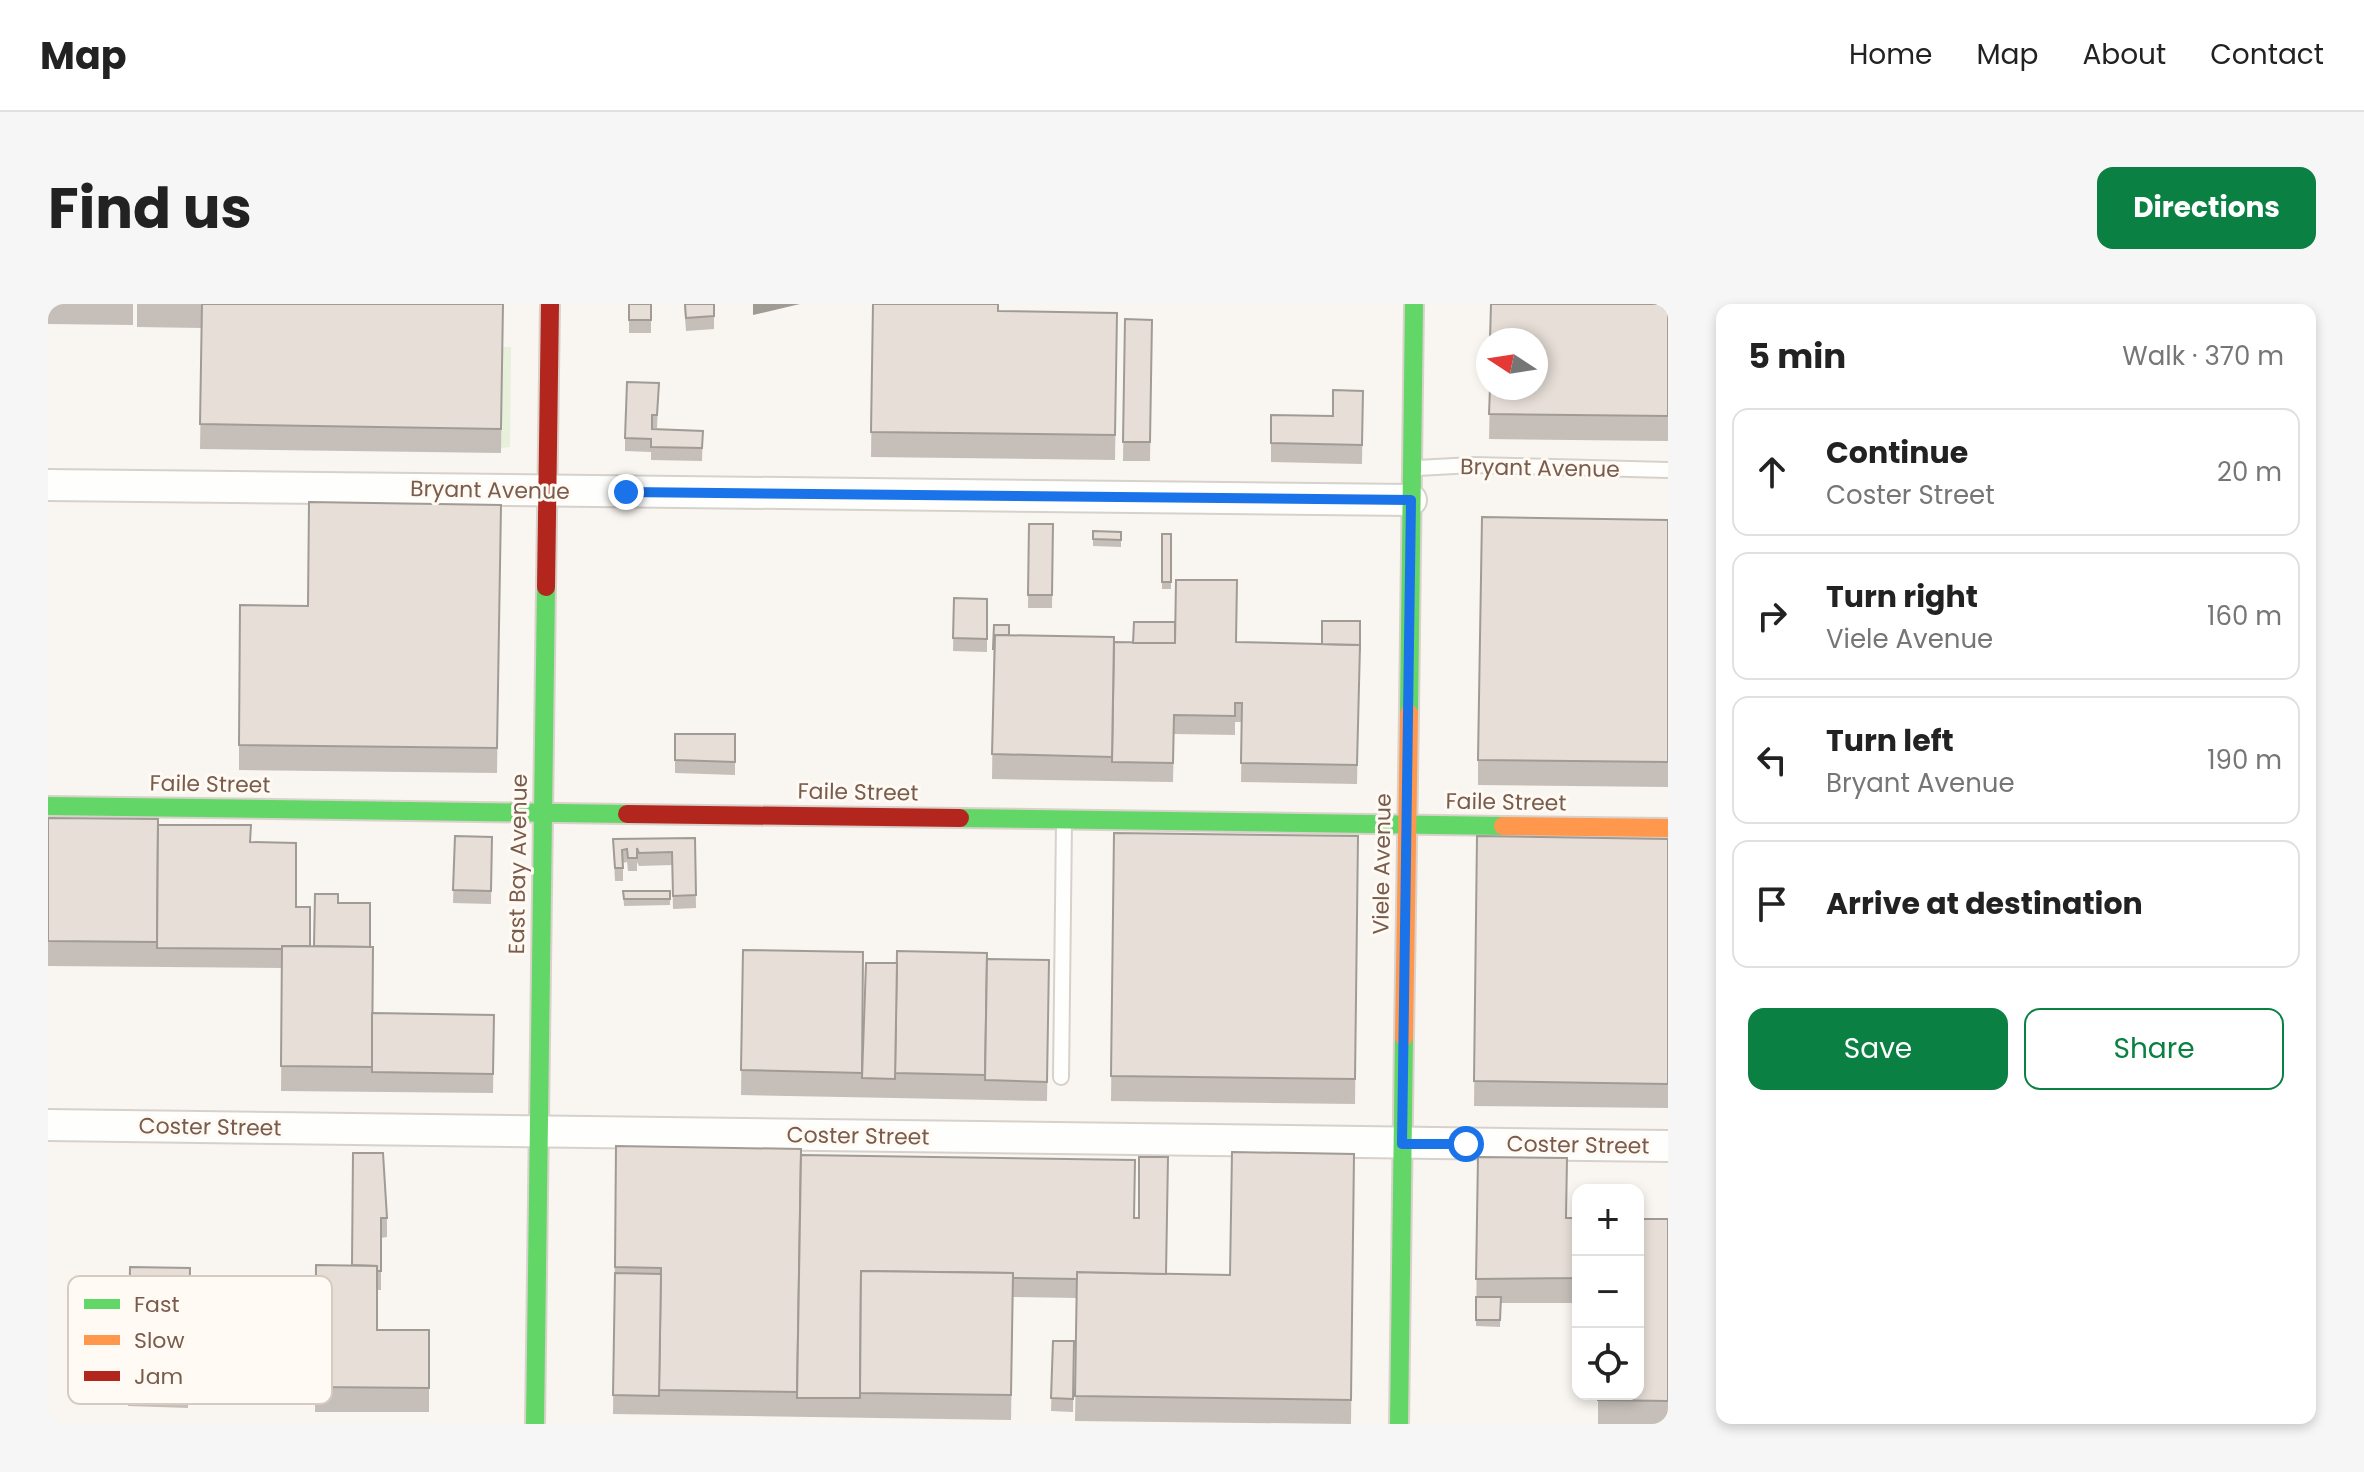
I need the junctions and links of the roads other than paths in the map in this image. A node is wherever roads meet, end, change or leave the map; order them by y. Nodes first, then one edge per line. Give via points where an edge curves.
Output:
1 (550, 304) edge
2 (1414, 304) edge
3 (1412, 468) junction
4 (1668, 470) edge
5 (48, 485) edge
6 (548, 491) junction
7 (1411, 500) junction
8 (48, 806) edge
9 (543, 812) junction
10 (1064, 819) junction
11 (1407, 825) junction
12 (1668, 828) edge
13 (1061, 1077) dead end
14 (48, 1125) edge
15 (539, 1131) junction
16 (1402, 1144) junction
17 (1668, 1146) edge
18 (535, 1424) edge
19 (1399, 1424) edge

1 - 6 street, East Bay Avenue
2 - 3 street, Viele Avenue
3 - 4 lane, Bryant Avenue
3 - 7 street, Viele Avenue
5 - 6 street, Bryant Avenue
6 - 7 street, Bryant Avenue
6 - 9 street, East Bay Avenue
7 - 11 street, Viele Avenue
8 - 9 street, Faile Street
9 - 10 street, Faile Street
9 - 15 street, East Bay Avenue
10 - 11 street, Faile Street
10 - 13 lane
11 - 12 street, Faile Street
11 - 16 street, Viele Avenue
14 - 15 street, Coster Street
15 - 16 street, Coster Street
15 - 18 street, East Bay Avenue
16 - 17 street, Coster Street
16 - 19 street, Viele Avenue

